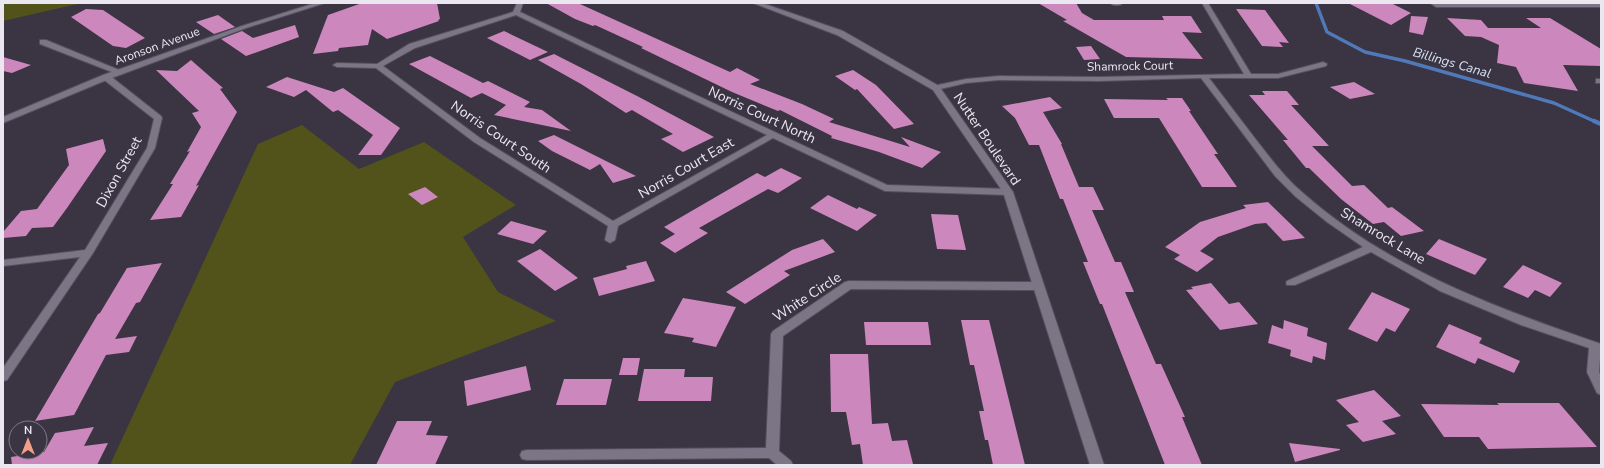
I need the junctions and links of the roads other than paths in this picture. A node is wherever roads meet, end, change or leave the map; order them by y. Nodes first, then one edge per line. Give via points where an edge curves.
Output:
1 (322, 3) edge
2 (520, 3) edge
3 (756, 3) edge
4 (1113, 3) edge
5 (1120, 3) edge
6 (1205, 3) edge
7 (1435, 4) edge
8 (1601, 5) edge
9 (516, 13) junction
10 (43, 42) dead end
11 (1323, 64) dead end
12 (337, 65) dead end
13 (378, 66) junction
14 (120, 72) junction
15 (1203, 76) junction
16 (1249, 76) junction
17 (106, 77) junction
18 (936, 88) junction
19 (3, 120) edge
20 (773, 135) junction
21 (1008, 192) junction
22 (613, 225) junction
23 (610, 240) dead end
24 (1371, 248) junction
25 (88, 253) junction
26 (3, 263) edge
27 (1290, 283) dead end
28 (1038, 286) junction
29 (1598, 347) edge
30 (3, 377) edge
31 (1601, 390) edge
32 (772, 453) junction
33 (527, 455) dead end
34 (786, 465) edge
35 (1097, 465) edge

1 - 14 street, Aronson Avenue via 244,27
2 - 9 street
3 - 18 street, Nutter Boulevard via 840,33
4 - 5 street
6 - 16 street
7 - 8 street
9 - 13 street via 412,46
9 - 20 street, Norris Court North
10 - 14 street
11 - 16 street, Shamrock Court via 1278,76
12 - 13 street
13 - 22 street, Norris Court South via 477,140
14 - 17 street, Aronson Avenue
15 - 16 street, Shamrock Court
15 - 18 street, Shamrock Court via 999,78 966,81
15 - 24 street, Shamrock Lane via 1278,174 1330,220
17 - 19 street, Aronson Avenue
17 - 25 street, Dixon Street via 158,118 152,148
18 - 21 street, Nutter Boulevard
20 - 21 street, Norris Court North via 885,188
20 - 22 street, Norris Court East
21 - 28 street, Nutter Boulevard
22 - 23 street
24 - 27 street
24 - 29 street, Shamrock Lane via 1444,288 1525,322
25 - 26 street
25 - 30 street, Dixon Street
28 - 32 street, White Circle via 849,285 777,334
28 - 35 street, Nutter Boulevard
29 - 31 street via 1593,372
32 - 33 street
32 - 34 street

